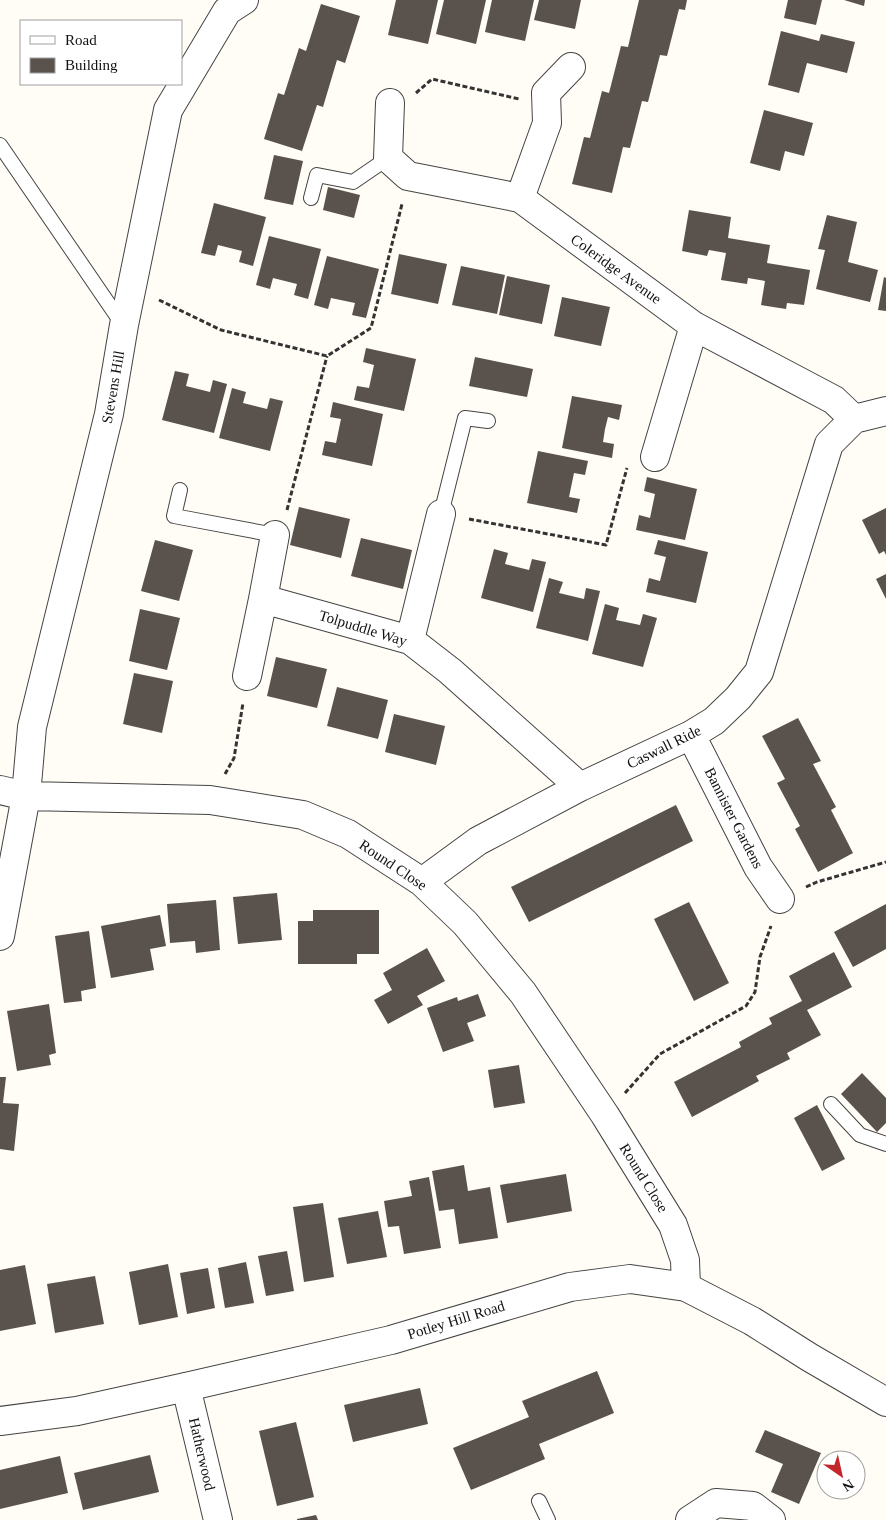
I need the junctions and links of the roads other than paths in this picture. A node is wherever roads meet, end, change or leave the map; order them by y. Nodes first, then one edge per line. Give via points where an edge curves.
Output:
1 (244, 0) edge
2 (571, 67) dead end
3 (390, 103) road end
4 (0, 144) edge
5 (388, 158) junction
6 (311, 198) dead end
7 (520, 198) junction
8 (124, 326) junction
9 (694, 326) junction
10 (886, 411) edge
11 (854, 419) junction
12 (488, 421) dead end
13 (655, 457) road end
14 (180, 490) dead end
15 (441, 514) joint
16 (275, 535) joint
17 (263, 599) junction
18 (410, 640) junction
19 (247, 676) road end
20 (691, 735) junction
21 (580, 787) junction
22 (13, 793) edge
23 (422, 882) junction
24 (780, 900) road end
25 (0, 936) edge
26 (831, 1104) dead end
27 (886, 1144) edge
28 (686, 1287) junction
29 (186, 1387) junction
30 (886, 1402) edge
31 (0, 1421) edge
32 (539, 1501) dead end
33 (218, 1520) edge
34 (548, 1520) edge
35 (690, 1520) edge
36 (771, 1520) edge

1 - 8 street, Stevens Hill via 227,12 168,110
2 - 7 street via 546,94 546,123
3 - 5 street
4 - 8 lane
5 - 6 lane via 354,182 317,175
5 - 7 street, Coleridge Avenue via 408,176
7 - 9 street, Coleridge Avenue
8 - 22 street, Stevens Hill via 109,414
9 - 11 street, Coleridge Avenue via 834,400
9 - 13 street
10 - 11 street
11 - 20 street, Caswall Ride via 828,444 759,672 714,721
12 - 15 lane via 465,418
14 - 16 lane via 174,516
15 - 18 street
16 - 17 street
17 - 18 street, Tolpuddle Way
17 - 19 street
18 - 21 street, Tolpuddle Way via 450,671
20 - 21 street, Caswall Ride
20 - 24 street, Bannister Gardens via 758,867
21 - 23 street, Caswall Ride via 478,841
22 - 23 street, Round Close via 210,800 303,815 348,834
22 - 25 street
23 - 28 street, Round Close via 465,923 523,993 605,1115 673,1225 686,1260
26 - 27 lane via 860,1135
28 - 29 street, Potley Hill Road via 630,1279 570,1286 390,1340
28 - 30 street, Potley Hill Road via 752,1321
29 - 31 street, Potley Hill Road via 77,1411
29 - 33 street, Hatherwood
32 - 34 lane
35 - 36 street via 716,1503 753,1506

